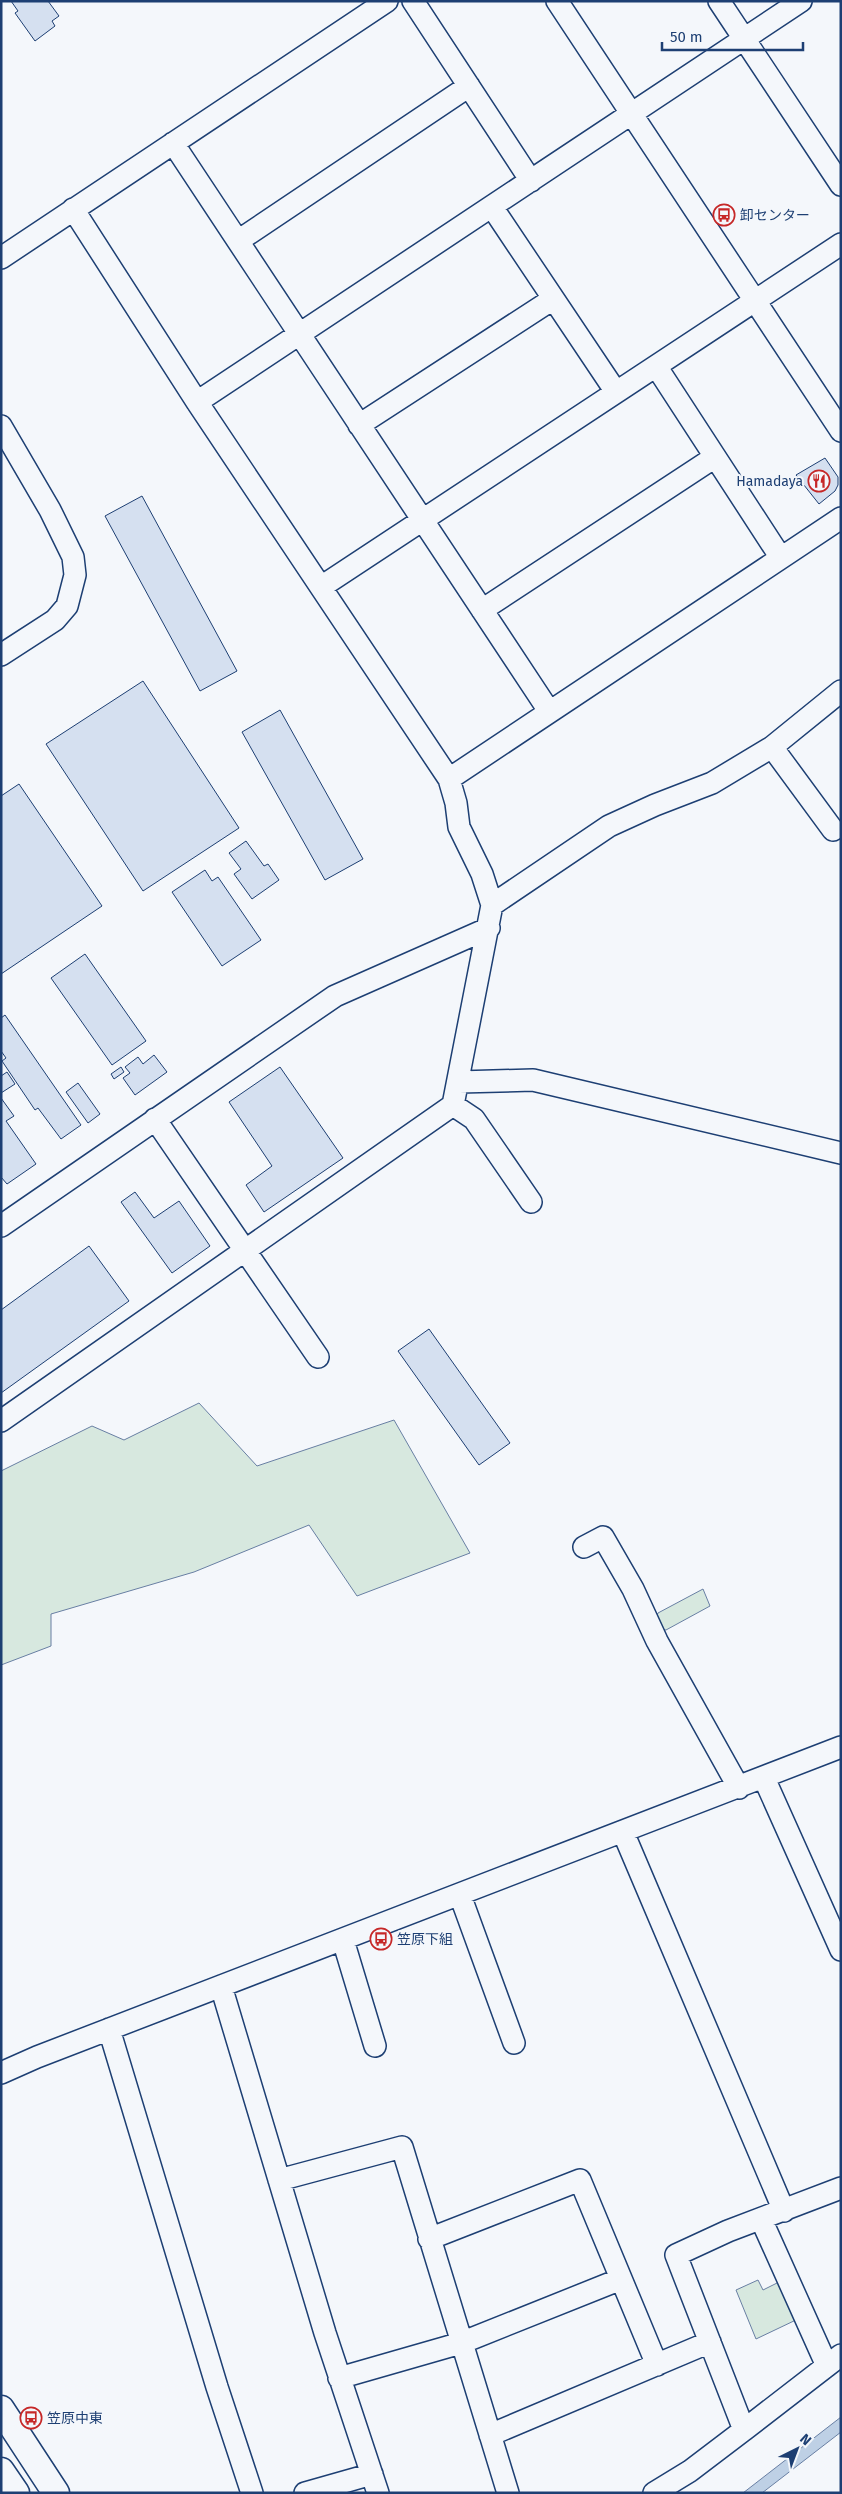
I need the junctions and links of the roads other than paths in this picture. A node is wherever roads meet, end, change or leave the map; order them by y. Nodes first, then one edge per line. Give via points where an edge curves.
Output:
1 (387, 1) edge
2 (413, 1) edge
3 (557, 1) edge
4 (719, 1) edge
5 (801, 1) edge
6 (744, 39) junction
7 (469, 86) junction
8 (632, 114) junction
9 (172, 143) junction
10 (530, 181) junction
11 (841, 185) edge
12 (492, 207) junction
13 (73, 209) junction
14 (238, 242) junction
15 (841, 244) edge
16 (1, 258) edge
17 (553, 299) junction
18 (755, 301) junction
19 (299, 334) junction
20 (656, 366) junction
21 (616, 392) junction
22 (197, 402) junction
23 (359, 424) junction
24 (1, 426) edge
25 (841, 431) edge
26 (715, 457) junction
27 (841, 518) edge
28 (422, 520) junction
29 (781, 558) junction
30 (321, 588) junction
31 (482, 610) junction
32 (1, 655) edge
33 (841, 691) edge
34 (549, 711) junction
35 (772, 747) junction
36 (449, 779) junction
37 (838, 832) edge
38 (492, 905) junction
39 (489, 928) junction
40 (459, 1082) junction
41 (453, 1104) junction
42 (155, 1119) junction
43 (841, 1153) edge
44 (531, 1202) dead end
45 (1, 1226) edge
46 (245, 1251) junction
47 (318, 1357) dead end
48 (1, 1421) edge
49 (584, 1547) dead end
50 (841, 1747) edge
51 (764, 1778) junction
52 (739, 1788) junction
53 (623, 1832) junction
54 (460, 1895) junction
55 (343, 1940) junction
56 (841, 1950) edge
57 (221, 1986) junction
58 (109, 2029) junction
59 (514, 2043) dead end
60 (375, 2046) dead end
61 (1, 2073) edge
62 (279, 2180) junction
63 (841, 2188) edge
64 (784, 2211) junction
65 (762, 2219) junction
66 (429, 2239) junction
67 (621, 2279) junction
68 (710, 2342) junction
69 (461, 2343) junction
70 (834, 2361) edge
71 (657, 2365) junction
72 (339, 2378) junction
73 (1, 2409) edge
74 (744, 2430) junction
75 (490, 2435) junction
76 (1, 2470) edge
77 (375, 2483) edge
78 (16, 2493) edge
79 (56, 2493) edge
80 (252, 2493) edge
81 (305, 2493) edge
82 (508, 2493) edge
83 (654, 2493) edge

1 - 9 street
2 - 7 street
3 - 8 street
4 - 6 street
5 - 6 street
6 - 8 street
6 - 11 street
7 - 10 street
7 - 14 street
8 - 10 street
8 - 18 street
9 - 13 street
9 - 14 street
10 - 12 street
12 - 17 street
12 - 19 street
13 - 16 street
13 - 22 street
14 - 19 street
15 - 18 street
17 - 21 street
17 - 23 street
18 - 20 street
18 - 25 street
19 - 22 street
19 - 23 street
20 - 21 street
20 - 26 street
21 - 28 street
22 - 30 street
23 - 28 street
24 - 32 street via 54,518 73,557 75,575 67,606 55,620
26 - 29 street
26 - 31 street
27 - 29 street
28 - 30 street
28 - 31 street
29 - 34 street
30 - 36 street
31 - 34 street
33 - 35 street
34 - 36 street
35 - 37 street
35 - 38 street via 712,783 609,826
36 - 38 street via 459,827 482,874
38 - 39 street
39 - 40 street via 468,1021
39 - 42 street via 335,996
40 - 41 street
40 - 43 street via 533,1080
41 - 44 street via 474,1118
41 - 46 street
42 - 45 street
42 - 46 street
46 - 47 street
46 - 48 street
49 - 52 street via 603,1537
50 - 51 street
51 - 52 street
51 - 56 street
52 - 53 street
53 - 54 street
53 - 64 street
54 - 55 street
54 - 59 street
55 - 57 street
55 - 60 street
57 - 58 street
57 - 62 street
58 - 61 street
58 - 80 street
62 - 66 street via 402,2146
62 - 72 street
63 - 64 street
64 - 65 street
65 - 68 street via 728,2230 676,2255
65 - 70 street
66 - 67 street via 580,2180
66 - 69 street
67 - 69 street
67 - 71 street
68 - 71 street
68 - 74 street
69 - 72 street
69 - 75 street
70 - 74 street
71 - 75 street
72 - 77 street
73 - 79 main road
74 - 83 street via 690,2471
75 - 82 street
76 - 78 main road
77 - 81 street

